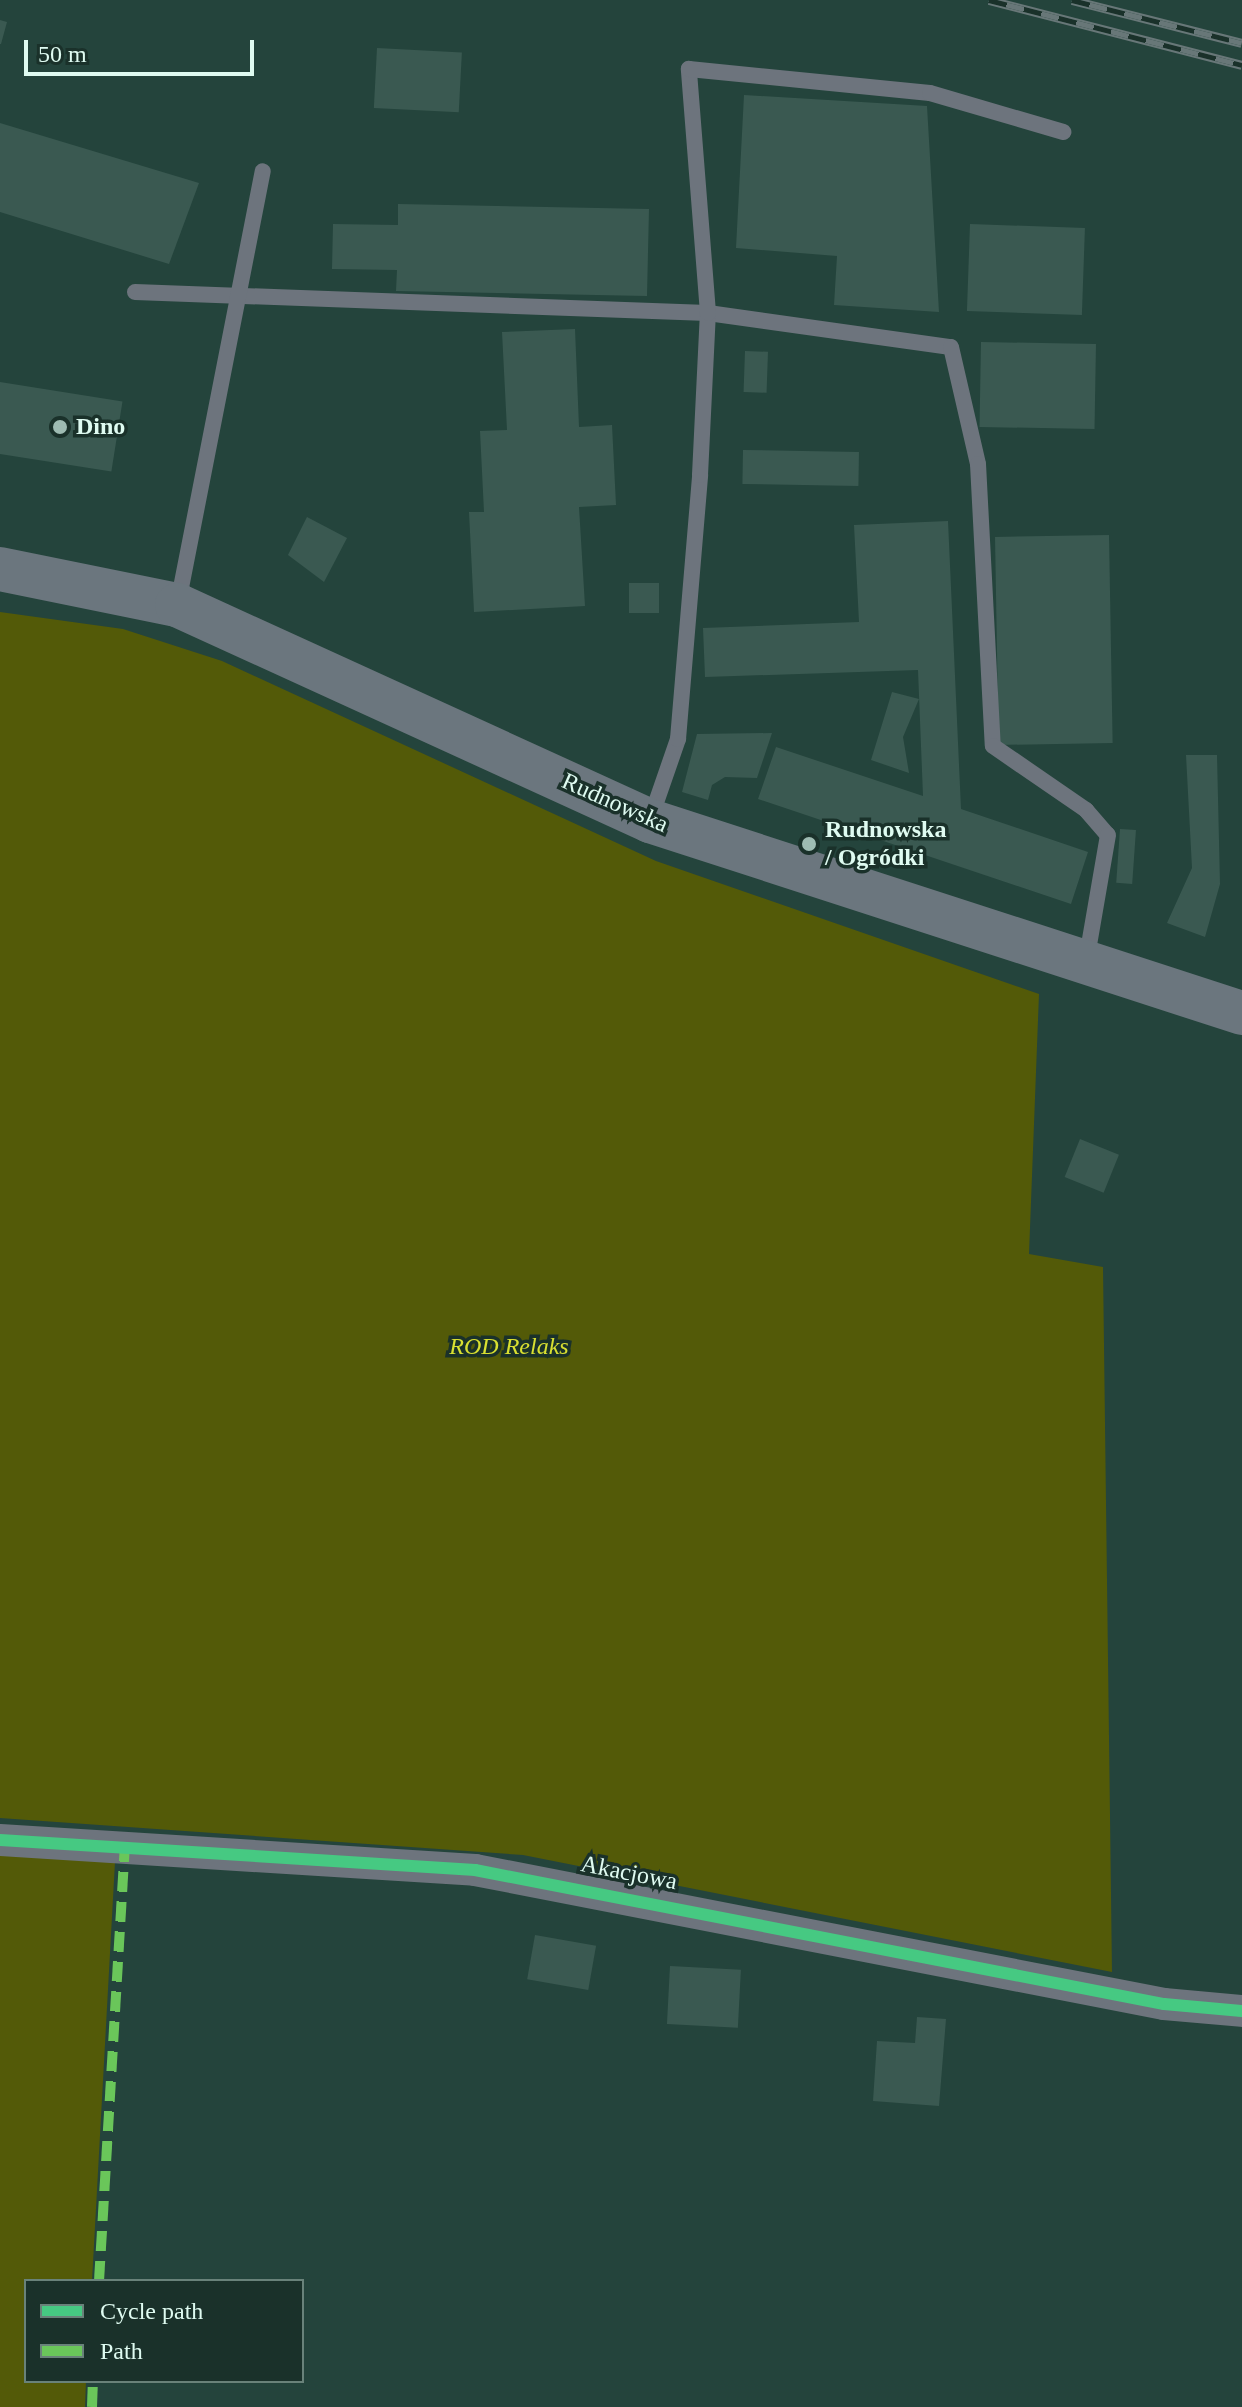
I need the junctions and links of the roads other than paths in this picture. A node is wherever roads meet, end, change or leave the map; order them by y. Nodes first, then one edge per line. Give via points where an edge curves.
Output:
1 (1063, 132) dead end
2 (263, 171) dead end
3 (135, 292) dead end
4 (236, 301) junction
5 (708, 313) junction
6 (0, 569) edge
7 (177, 605) junction
8 (650, 821) junction
9 (1085, 968) junction
10 (1242, 1013) edge
11 (0, 1840) edge
12 (1242, 2011) edge

1 - 5 lane via 930,93 689,69
2 - 4 lane
3 - 4 lane
4 - 5 lane
4 - 7 lane
5 - 8 lane via 678,739
5 - 9 lane via 951,347 978,464 993,746 1086,810 1108,835
6 - 7 main road, Rudnowska
7 - 8 main road, Rudnowska
8 - 9 main road, Rudnowska
9 - 10 main road, Rudnowska
11 - 12 street, Akacjowa via 475,1870 1164,2004

